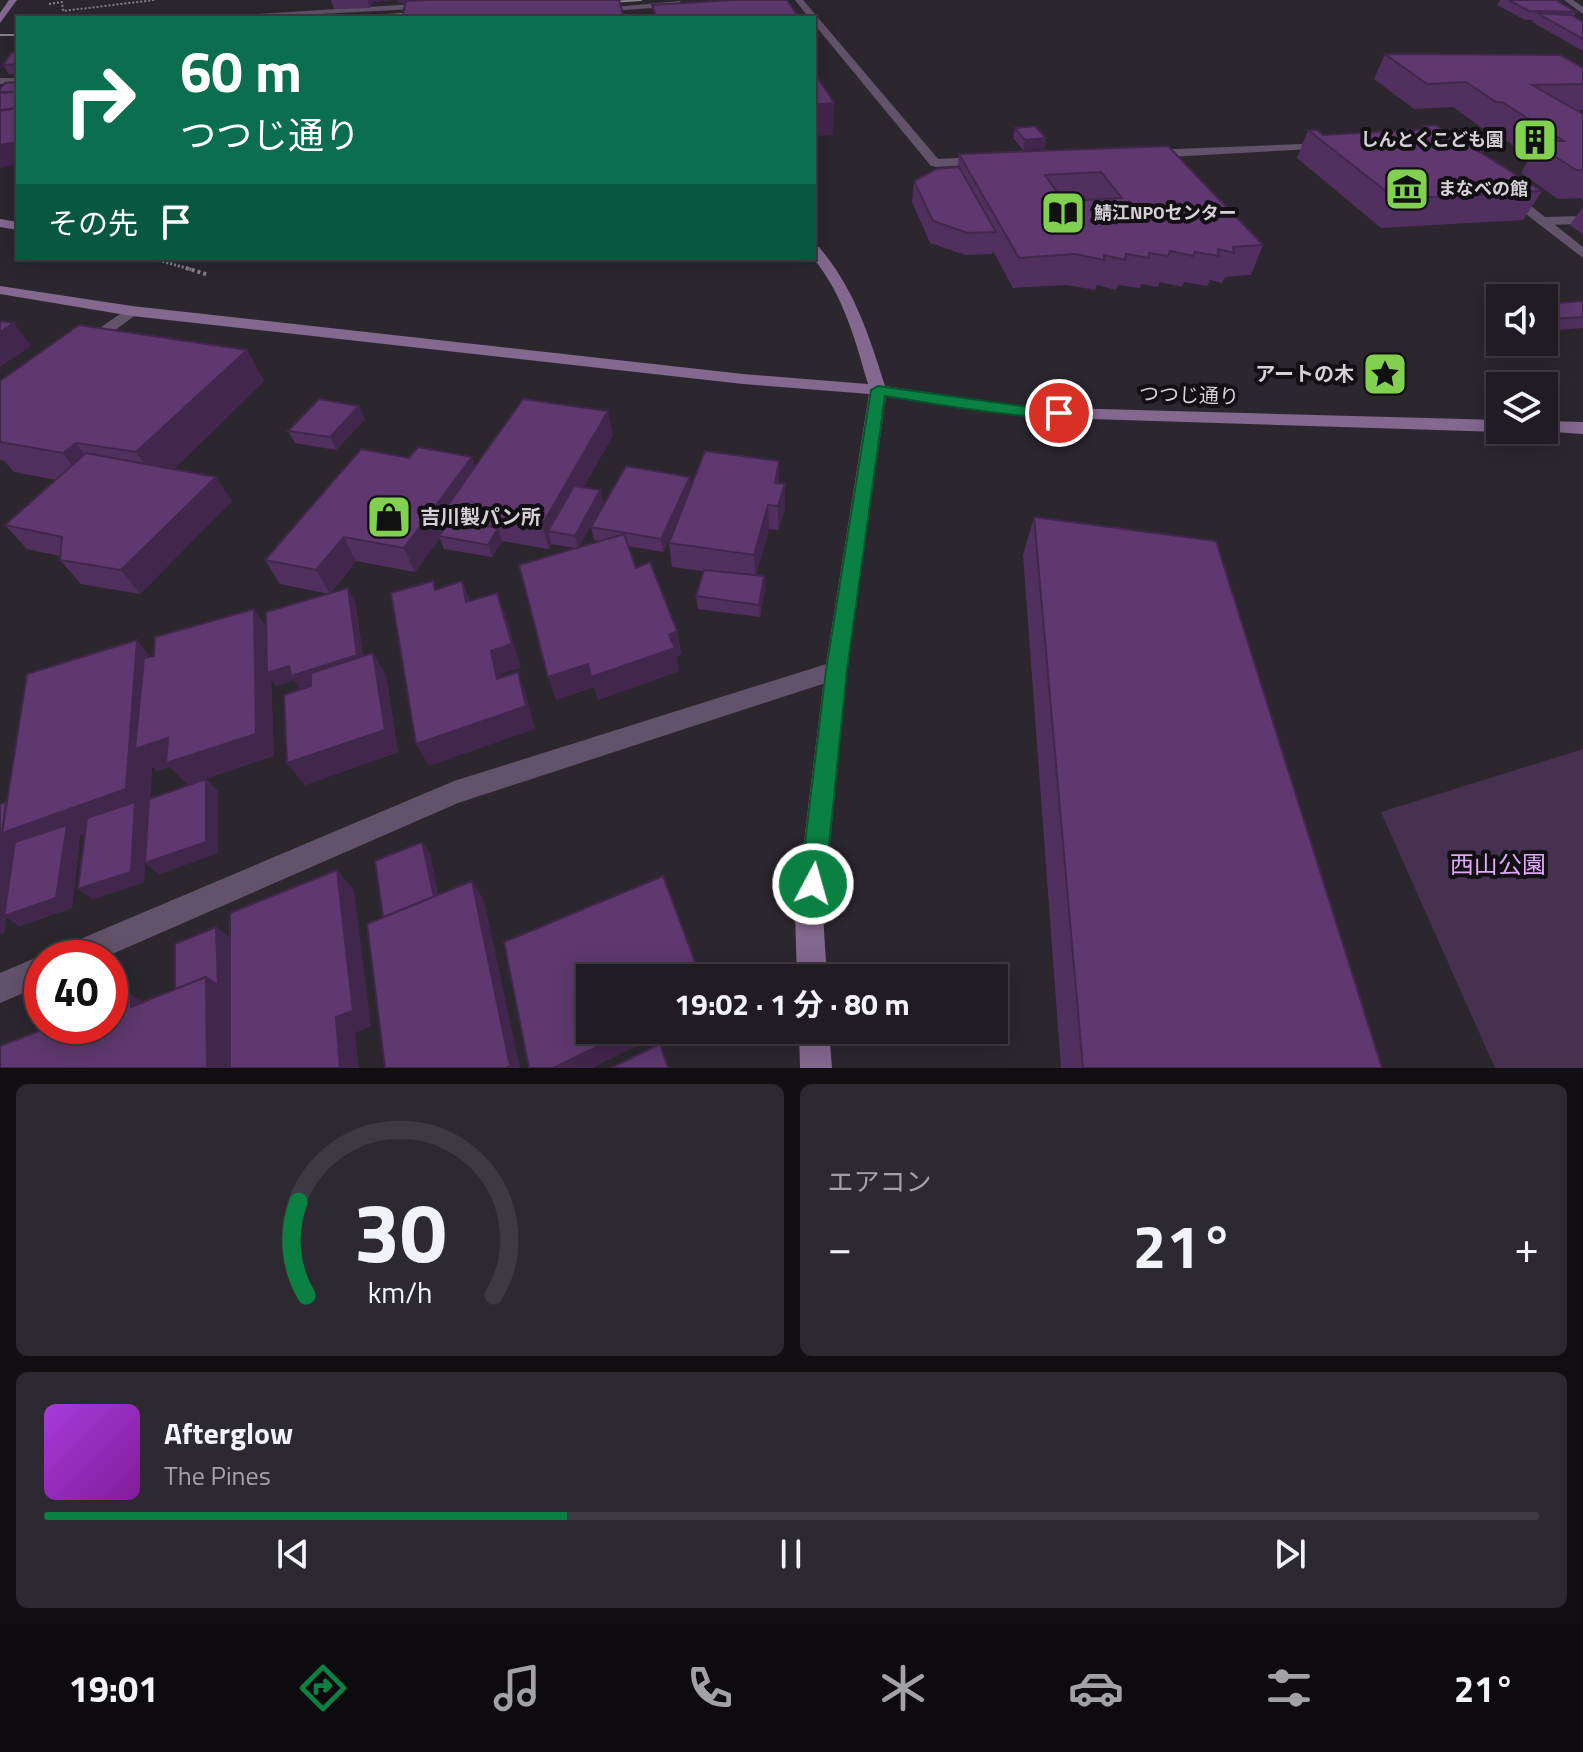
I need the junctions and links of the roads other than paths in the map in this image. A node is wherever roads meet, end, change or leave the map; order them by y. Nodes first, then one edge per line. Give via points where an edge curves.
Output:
1 (13, 0) edge
2 (799, 0) edge
3 (1583, 1) edge
4 (1570, 2) edge
5 (693, 3) edge
6 (446, 5) edge
7 (586, 9) edge
8 (1583, 11) edge
9 (231, 16) edge
10 (812, 16) edge
11 (0, 20) edge
12 (816, 20) edge
13 (1346, 146) edge
14 (1140, 155) edge
15 (998, 161) edge
16 (1494, 184) edge
17 (1583, 220) edge
18 (1545, 221) junction
19 (816, 252) edge
20 (1583, 254) edge
21 (0, 290) edge
22 (132, 311) junction
23 (69, 356) edge
24 (878, 390) junction
25 (1486, 426) edge
26 (1558, 427) edge
27 (1583, 428) edge
28 (836, 670) junction
29 (111, 940) edge
30 (811, 964) edge
31 (24, 978) edge
32 (0, 988) edge
33 (815, 1044) edge
34 (816, 1068) edge

1 - 11 street
2 - 10 street
3 - 4 street
4 - 8 street
5 - 7 street
6 - 9 street
12 - 15 street via 935,163
13 - 14 street
16 - 18 street
17 - 18 street
18 - 20 street
19 - 24 street via 834,274 859,326
21 - 22 street, つつじ通り
22 - 23 street
22 - 24 street, つつじ通り
24 - 25 street, つつじ通り via 1028,412
24 - 28 street
26 - 27 street
28 - 29 street via 454,793
28 - 30 street via 809,915
31 - 32 street
33 - 34 street

